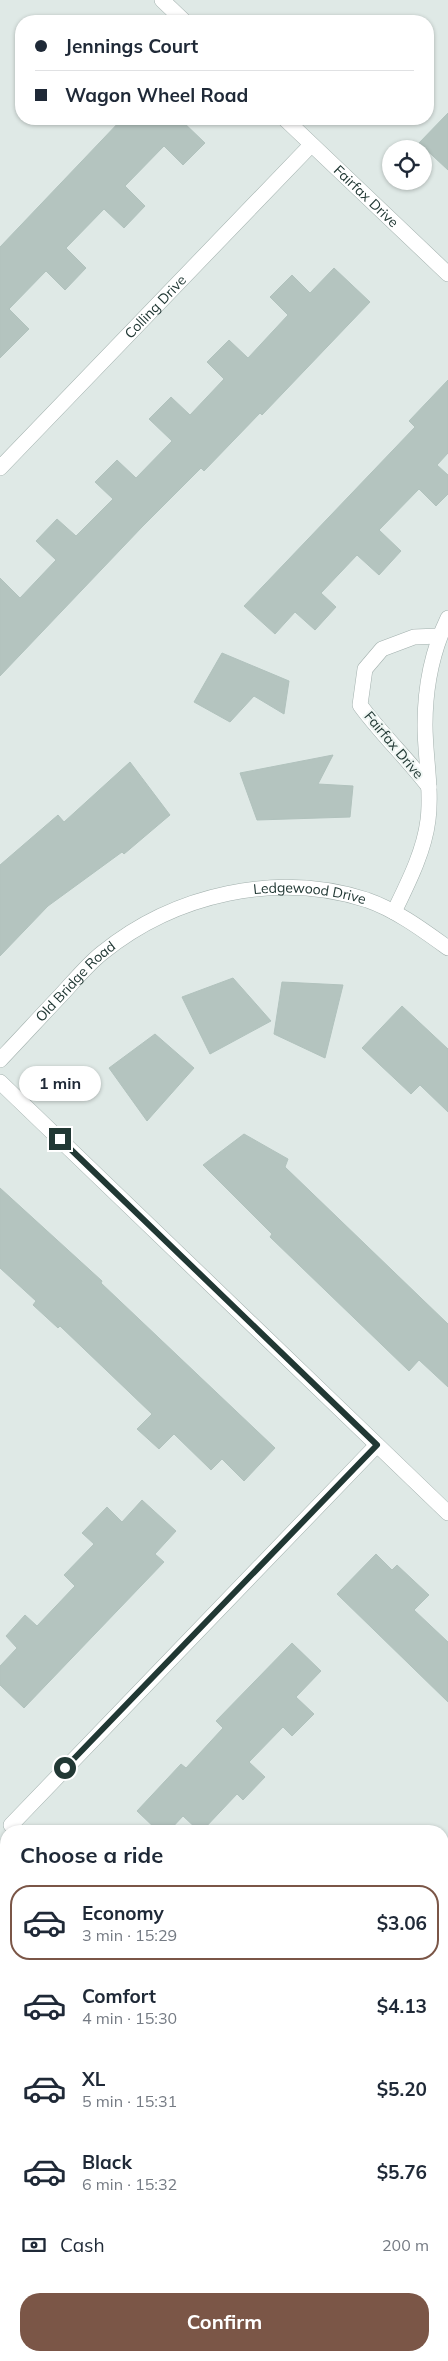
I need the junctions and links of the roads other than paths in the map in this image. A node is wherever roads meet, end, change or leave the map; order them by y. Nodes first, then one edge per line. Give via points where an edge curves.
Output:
1 (162, 0) edge
2 (178, 15) edge
3 (290, 125) edge
4 (311, 145) junction
5 (448, 274) edge
6 (0, 468) edge
7 (448, 618) edge
8 (439, 636) junction
9 (428, 787) junction
10 (394, 912) junction
11 (162, 916) joint
12 (448, 948) edge
13 (0, 1060) edge
14 (0, 1082) edge
15 (377, 1445) junction
16 (448, 1512) edge
17 (10, 1824) dead end

1 - 2 street
3 - 4 street, Fairfax Drive
4 - 5 street, Fairfax Drive
4 - 6 street, Colling Drive
7 - 8 street, Fairfax Drive
8 - 9 street, Fairfax Drive via 429,675 425,724
8 - 9 street, Fairfax Drive via 414,637 382,649 365,669 360,705
9 - 10 street, Fairfax Drive via 428,819 423,842 409,883
10 - 11 street, Ledgewood Drive via 367,900 318,889 287,887 222,894 179,907
10 - 12 street, Ledgewood Drive
11 - 13 street, Old Bridge Road via 102,953
14 - 15 street
15 - 16 street
15 - 17 street

